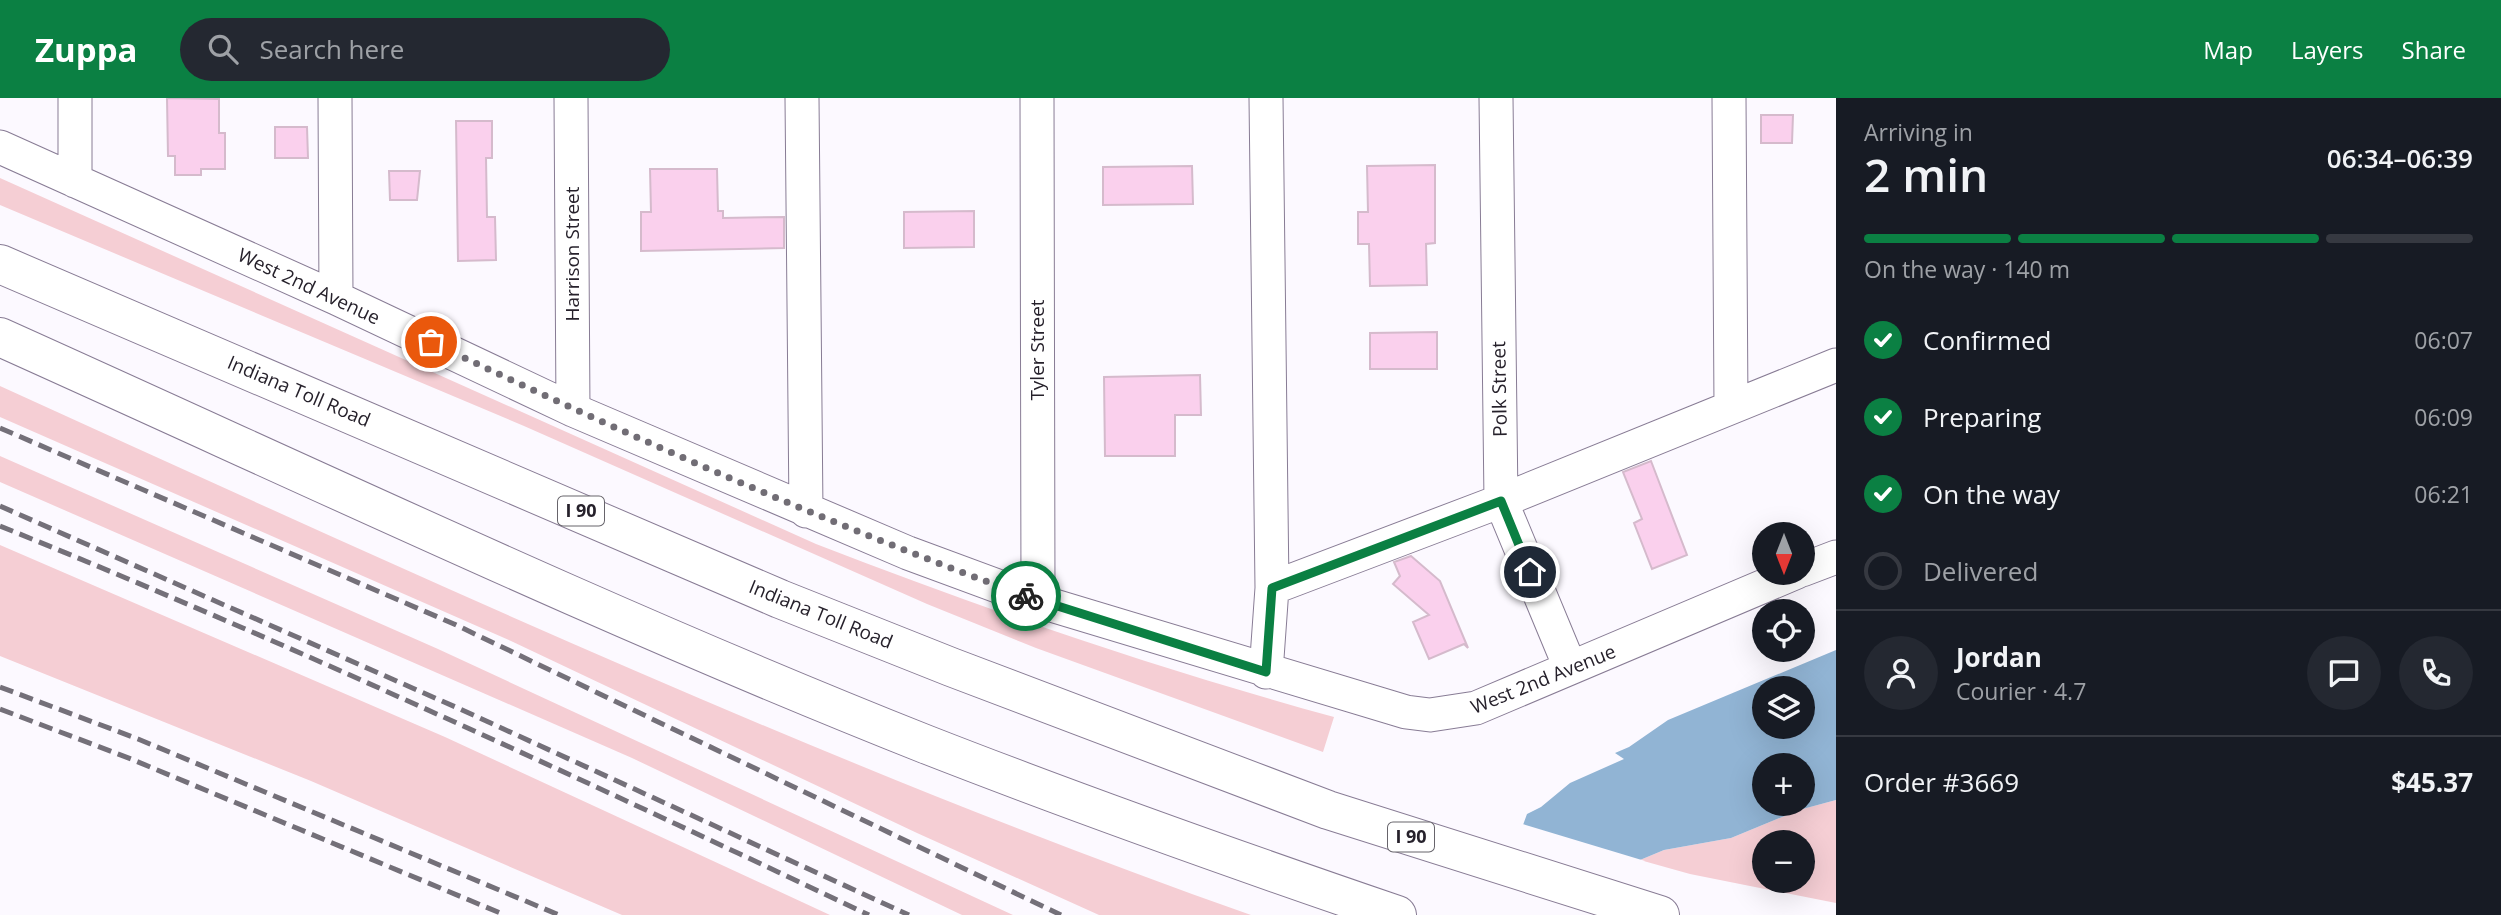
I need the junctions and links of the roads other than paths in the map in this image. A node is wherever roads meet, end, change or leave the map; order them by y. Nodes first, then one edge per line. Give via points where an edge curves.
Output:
1 (75, 98) edge
2 (335, 98) edge
3 (571, 98) edge
4 (802, 98) edge
5 (1037, 98) edge
6 (1266, 98) edge
7 (1496, 98) edge
8 (1729, 98) edge
9 (0, 147) edge
10 (75, 181) junction
11 (0, 264) edge
12 (336, 298) junction
13 (0, 337) edge
14 (1836, 365) edge
15 (1731, 407) junction
16 (573, 410) junction
17 (1501, 501) junction
18 (806, 511) junction
19 (1836, 557) edge
20 (1815, 565) edge
21 (1767, 585) edge
22 (1272, 588) junction
23 (1038, 601) junction
24 (1570, 667) junction
25 (1266, 672) junction
26 (1397, 915) edge
27 (1660, 915) edge

1 - 10 street
2 - 12 street
3 - 16 street, Harrison Street
4 - 18 street
5 - 23 street, Tyler Street
6 - 22 street
7 - 17 street, Polk Street
8 - 15 street
9 - 10 street, West 2nd Avenue
10 - 12 street, West 2nd Avenue
11 - 27 highway, Indiana Toll Road / I 90 via 780,598 1165,751 1341,814
12 - 16 street, West 2nd Avenue
13 - 26 highway via 753,672 924,743
14 - 15 street
15 - 17 street
16 - 18 street, West 2nd Avenue
17 - 22 street
17 - 24 street, Polk Street
18 - 23 street, West 2nd Avenue
19 - 20 street
21 - 24 street, West 2nd Avenue
22 - 25 street
23 - 25 street, West 2nd Avenue
24 - 25 street, West 2nd Avenue via 1476,708 1430,715

